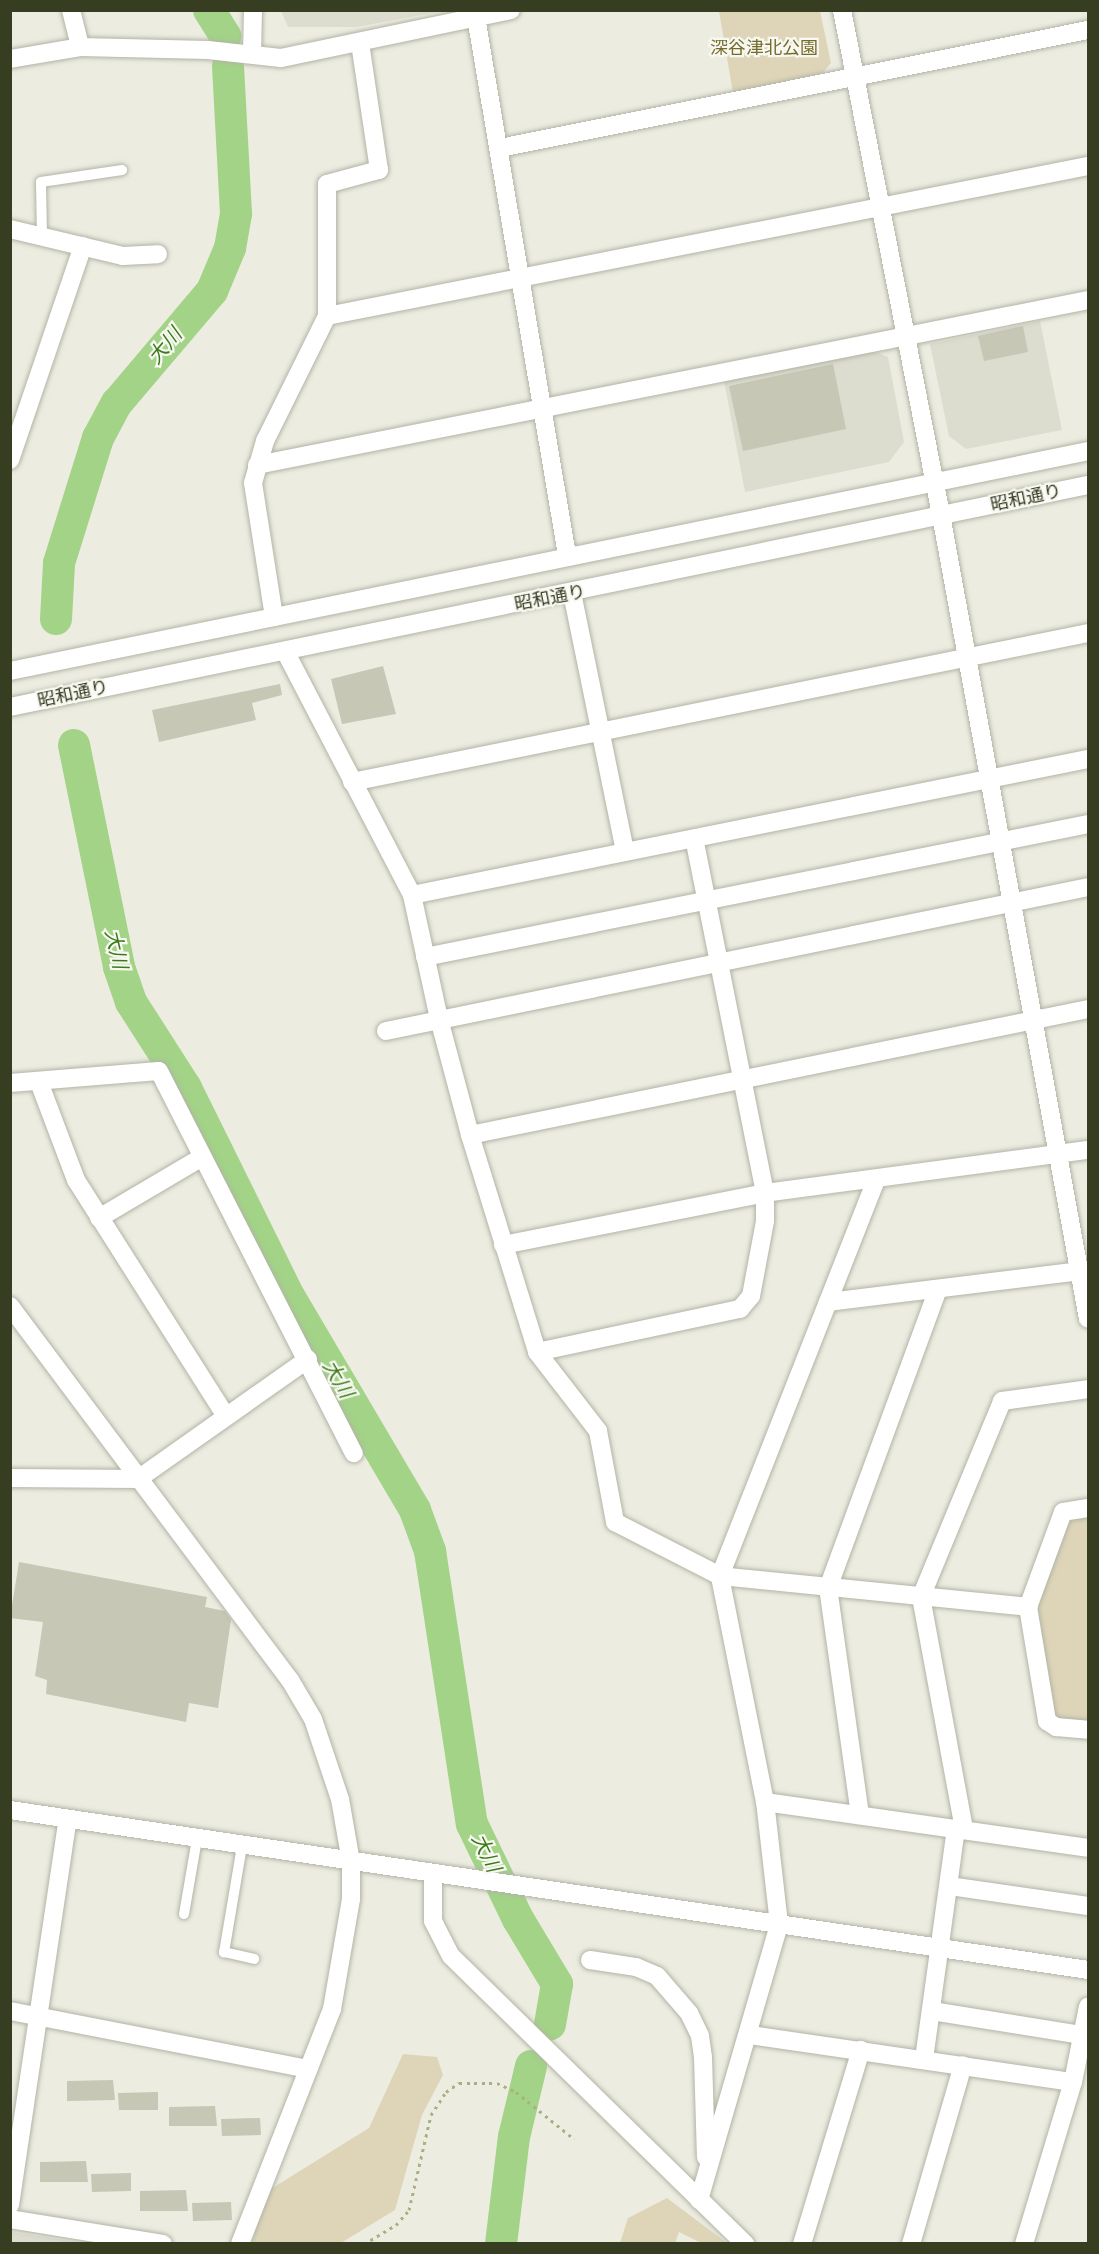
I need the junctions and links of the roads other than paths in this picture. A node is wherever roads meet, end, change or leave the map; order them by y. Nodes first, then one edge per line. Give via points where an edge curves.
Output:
1 (71, 10) edge
2 (253, 10) edge
3 (511, 10) edge
4 (842, 10) edge
5 (476, 17) junction
6 (1089, 30) edge
7 (360, 43) junction
8 (80, 46) junction
9 (252, 54) junction
10 (10, 58) edge
11 (853, 76) junction
12 (500, 148) junction
13 (1089, 166) edge
14 (122, 170) dead end
15 (880, 207) junction
16 (10, 229) edge
17 (42, 236) junction
18 (83, 246) junction
19 (158, 254) dead end
20 (519, 279) junction
21 (1089, 300) edge
22 (327, 316) junction
23 (905, 338) junction
24 (541, 410) junction
25 (1089, 451) edge
26 (10, 460) edge
27 (257, 465) junction
28 (934, 483) junction
29 (1089, 485) edge
30 (941, 515) junction
31 (567, 555) junction
32 (572, 593) junction
33 (274, 617) junction
34 (1089, 633) edge
35 (285, 651) junction
36 (966, 658) junction
37 (10, 671) edge
38 (10, 707) edge
39 (602, 731) junction
40 (1089, 759) edge
41 (989, 780) junction
42 (352, 782) junction
43 (1089, 824) edge
44 (694, 839) junction
45 (1000, 841) junction
46 (625, 852) junction
47 (1089, 887) edge
48 (412, 895) junction
49 (708, 900) junction
50 (1012, 902) junction
51 (425, 957) junction
52 (721, 964) junction
53 (1089, 1009) edge
54 (439, 1019) junction
55 (1034, 1020) junction
56 (386, 1031) dead end
57 (743, 1078) junction
58 (39, 1082) junction
59 (10, 1083) edge
60 (470, 1135) junction
61 (1089, 1150) edge
62 (1059, 1154) junction
63 (201, 1157) junction
64 (876, 1180) junction
65 (765, 1193) junction
66 (99, 1218) junction
67 (503, 1245) junction
68 (1084, 1271) edge
69 (937, 1292) junction
70 (828, 1302) junction
71 (12, 1309) edge
72 (1089, 1320) edge
73 (537, 1352) junction
74 (308, 1359) junction
75 (1089, 1389) edge
76 (226, 1416) junction
77 (354, 1453) dead end
78 (10, 1478) edge
79 (138, 1479) junction
80 (1089, 1508) edge
81 (720, 1576) junction
82 (828, 1588) junction
83 (921, 1597) junction
84 (1028, 1606) junction
85 (1089, 1730) edge
86 (765, 1802) junction
87 (10, 1810) edge
88 (860, 1815) junction
89 (68, 1819) junction
90 (960, 1828) junction
91 (197, 1839) junction
92 (242, 1846) junction
93 (1089, 1848) edge
94 (351, 1862) junction
95 (433, 1874) junction
96 (949, 1886) junction
97 (1089, 1906) edge
98 (184, 1914) dead end
99 (779, 1924) junction
100 (942, 1947) junction
101 (254, 1959) dead end
102 (590, 1960) dead end
103 (1089, 1970) edge
104 (1089, 2006) edge
105 (10, 2011) edge
106 (932, 2011) junction
107 (38, 2016) junction
108 (750, 2035) junction
109 (1082, 2035) junction
110 (861, 2050) junction
111 (924, 2059) junction
112 (963, 2065) junction
113 (308, 2069) junction
114 (1073, 2082) junction
115 (708, 2162) junction
116 (699, 2200) junction
117 (10, 2205) edge
118 (10, 2219) edge
119 (163, 2244) edge
120 (240, 2244) edge
121 (745, 2244) edge
122 (802, 2244) edge
123 (911, 2244) edge
124 (1024, 2244) edge

1 - 8 street
2 - 9 street
3 - 5 street
4 - 11 street
5 - 7 street
5 - 12 street
6 - 11 street
7 - 9 street via 281,58
7 - 22 street via 379,170 327,184
8 - 9 street
8 - 10 street
11 - 12 street
11 - 15 street
12 - 20 street
13 - 15 street
14 - 17 lane via 41,182
15 - 20 street
15 - 23 street
16 - 17 street
17 - 18 street
18 - 19 street via 123,256
18 - 26 street
20 - 22 street
20 - 24 street
21 - 23 street
22 - 27 street
23 - 24 street
23 - 28 street
24 - 27 street
24 - 31 street
25 - 28 street, 昭和通り
27 - 33 street via 253,483
28 - 30 street
28 - 31 street, 昭和通り
29 - 30 street, 昭和通り
30 - 32 street, 昭和通り
30 - 36 street
31 - 33 street, 昭和通り
32 - 35 street, 昭和通り
32 - 39 street
33 - 37 street, 昭和通り
34 - 36 street
35 - 38 street, 昭和通り
35 - 42 street
36 - 39 street
36 - 41 street
39 - 42 street
39 - 46 street
40 - 41 street
41 - 44 street
41 - 45 street
42 - 48 street
43 - 45 street
44 - 46 street
44 - 49 street
45 - 49 street
45 - 50 street
46 - 48 street
47 - 50 street
48 - 51 street
49 - 51 street
49 - 52 street
50 - 52 street
50 - 55 street
51 - 54 street
52 - 54 street
52 - 57 street
53 - 55 street
54 - 56 street
54 - 60 street
55 - 57 street
55 - 62 street
57 - 60 street
57 - 65 street
58 - 59 street
58 - 63 street via 159,1071
58 - 66 street via 76,1180
60 - 67 street
61 - 62 street
62 - 64 street
62 - 68 street
63 - 66 street
63 - 74 street
64 - 65 street
64 - 70 street
65 - 67 street
65 - 73 street via 765,1221 751,1296 740,1309
66 - 76 street
67 - 73 street
68 - 69 street
68 - 72 street
69 - 70 street
69 - 82 street
70 - 81 street
71 - 79 street
73 - 81 street via 598,1431 615,1522
74 - 76 street
74 - 77 street
75 - 83 street via 1002,1401
76 - 79 street
78 - 79 street
79 - 94 street via 290,1680 313,1719 335,1779
80 - 84 street via 1063,1512
81 - 82 street
81 - 86 street
82 - 83 street
82 - 88 street
83 - 84 street
83 - 90 street
84 - 85 street via 1047,1721 1056,1727
86 - 88 street
86 - 99 street
87 - 89 street
88 - 90 street
89 - 91 street
89 - 107 street
90 - 93 street
90 - 96 street
91 - 92 street
91 - 98 lane
92 - 94 street
92 - 101 lane via 224,1952
94 - 95 street
94 - 113 street via 351,1899 341,1968 332,2009
95 - 99 street
95 - 116 street via 433,1921 451,1956
96 - 97 street
96 - 100 street
99 - 100 street
99 - 108 street
100 - 103 street
100 - 106 street
102 - 115 street via 636,1967 657,1976 689,2013 700,2036 703,2057 704,2145
104 - 109 street
105 - 107 street
106 - 109 street
106 - 111 street
107 - 113 street
107 - 117 street
108 - 110 street
108 - 115 street
109 - 114 street
110 - 111 street
110 - 122 street
111 - 112 street
112 - 114 street
112 - 123 street
113 - 120 street
114 - 124 street
115 - 116 street
116 - 121 street
118 - 119 street

